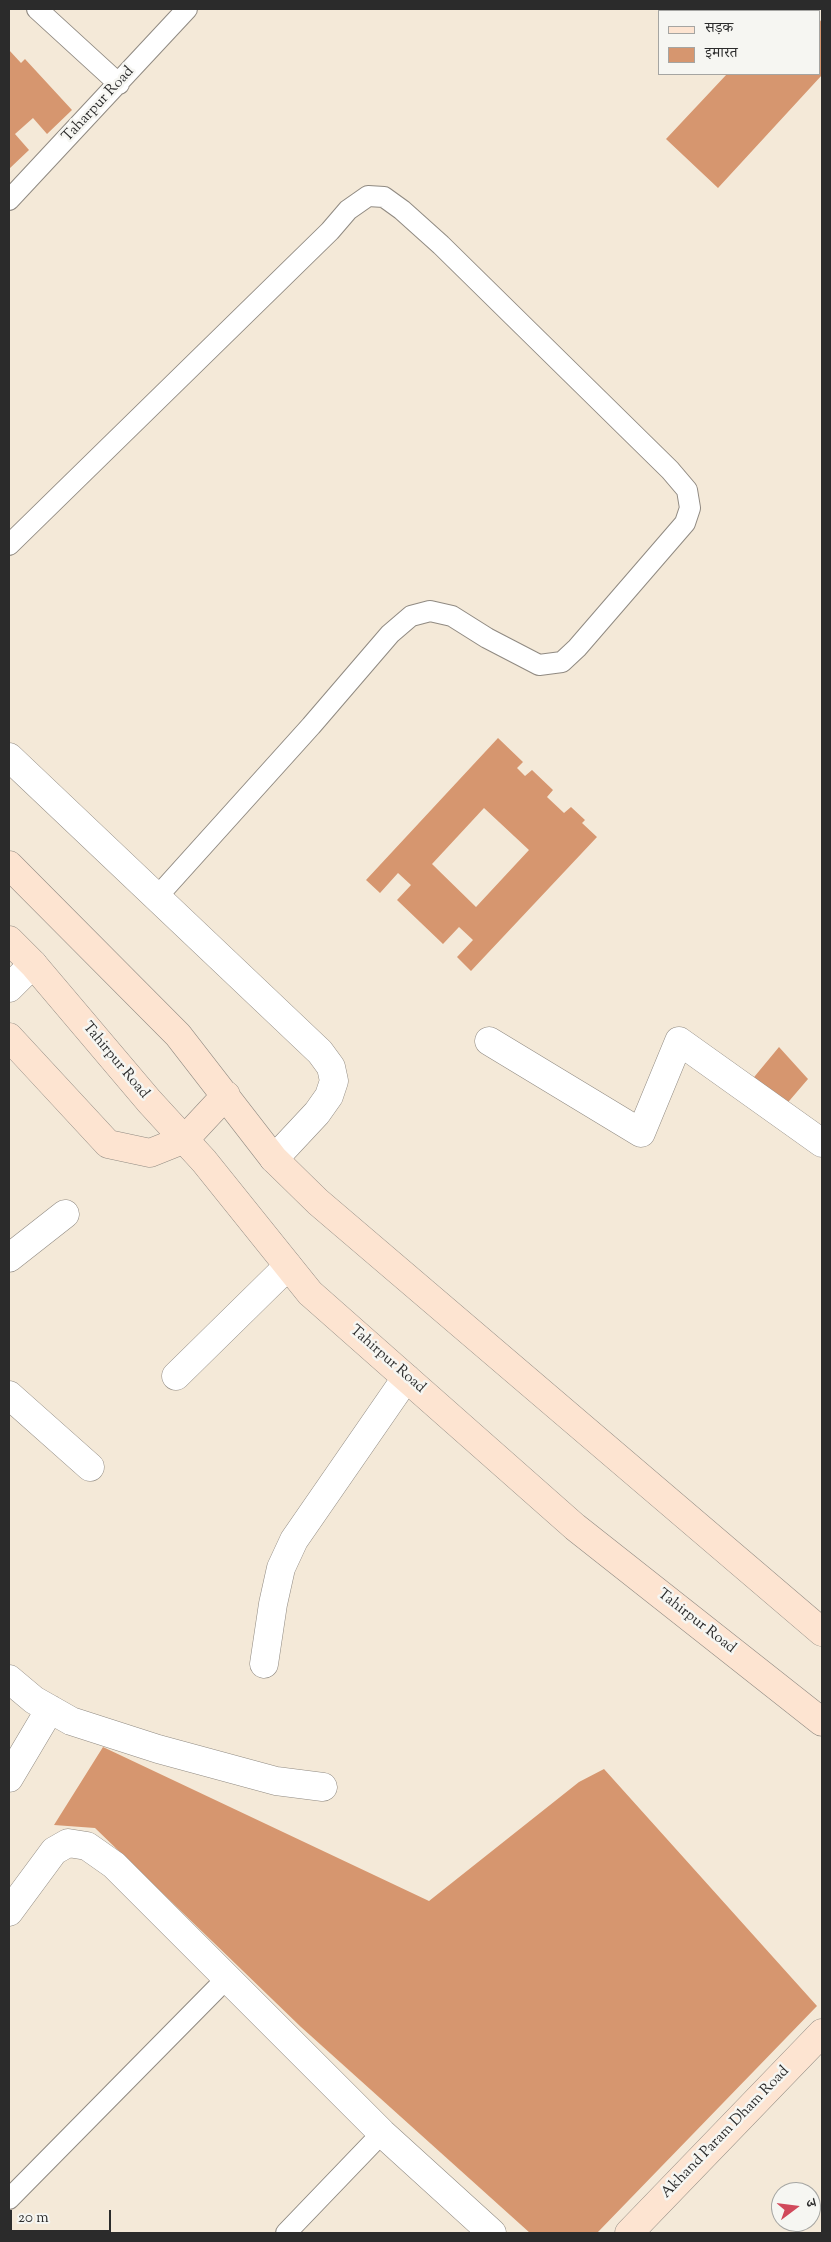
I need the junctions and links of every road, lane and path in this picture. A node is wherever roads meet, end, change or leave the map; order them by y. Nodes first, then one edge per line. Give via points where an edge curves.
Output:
1 (37, 9) edge
2 (187, 9) edge
3 (119, 84) junction
4 (9, 200) edge
5 (9, 545) edge
6 (9, 757) edge
7 (9, 865) edge
8 (156, 898) junction
9 (9, 940) edge
10 (33, 964) junction
11 (9, 988) edge
12 (9, 1037) edge
13 (489, 1041) dead end
14 (226, 1096) junction
15 (185, 1139) junction
16 (822, 1143) edge
17 (274, 1159) junction
18 (66, 1214) dead end
19 (9, 1258) edge
20 (288, 1266) junction
21 (176, 1376) dead end
22 (406, 1378) junction
23 (9, 1395) edge
24 (90, 1467) dead end
25 (822, 1632) edge
26 (264, 1664) dead end
27 (9, 1679) edge
28 (50, 1709) junction
29 (822, 1722) edge
30 (9, 1778) edge
31 (323, 1787) dead end
32 (9, 1912) edge
33 (227, 1978) junction
34 (822, 2033) edge
35 (382, 2132) junction
36 (9, 2199) edge
37 (286, 2233) edge
38 (492, 2233) edge
39 (629, 2233) edge

1 - 3 lane
2 - 3 lane, Taharpur Road
3 - 4 lane, Taharpur Road
5 - 8 lane via 348,210 368,196 384,198 442,245 687,490 690,508 685,523 562,662 539,665 452,616 430,610 411,616 390,634
6 - 8 street
7 - 14 main road via 178,1035
8 - 17 street via 320,1052 331,1067 334,1081 329,1096
9 - 10 main road, Tahirpur Road
10 - 11 street
10 - 15 main road, Tahirpur Road
12 - 15 main road via 108,1144 150,1153
13 - 16 street via 641,1134 679,1041
14 - 15 main road
14 - 17 main road
15 - 20 main road, Tahirpur Road
17 - 25 main road via 318,1202
18 - 19 street
20 - 21 street
20 - 22 main road, Tahirpur Road via 310,1293
22 - 26 street via 294,1540 281,1568
22 - 29 main road, Tahirpur Road via 575,1527
23 - 24 street
27 - 28 street
28 - 30 street
28 - 31 street via 71,1720 158,1749 276,1781
32 - 33 street via 54,1850 68,1843 87,1846 114,1865
33 - 35 street
33 - 36 lane
34 - 39 main road, Akhand Param Dham Road
35 - 37 lane
35 - 38 street

